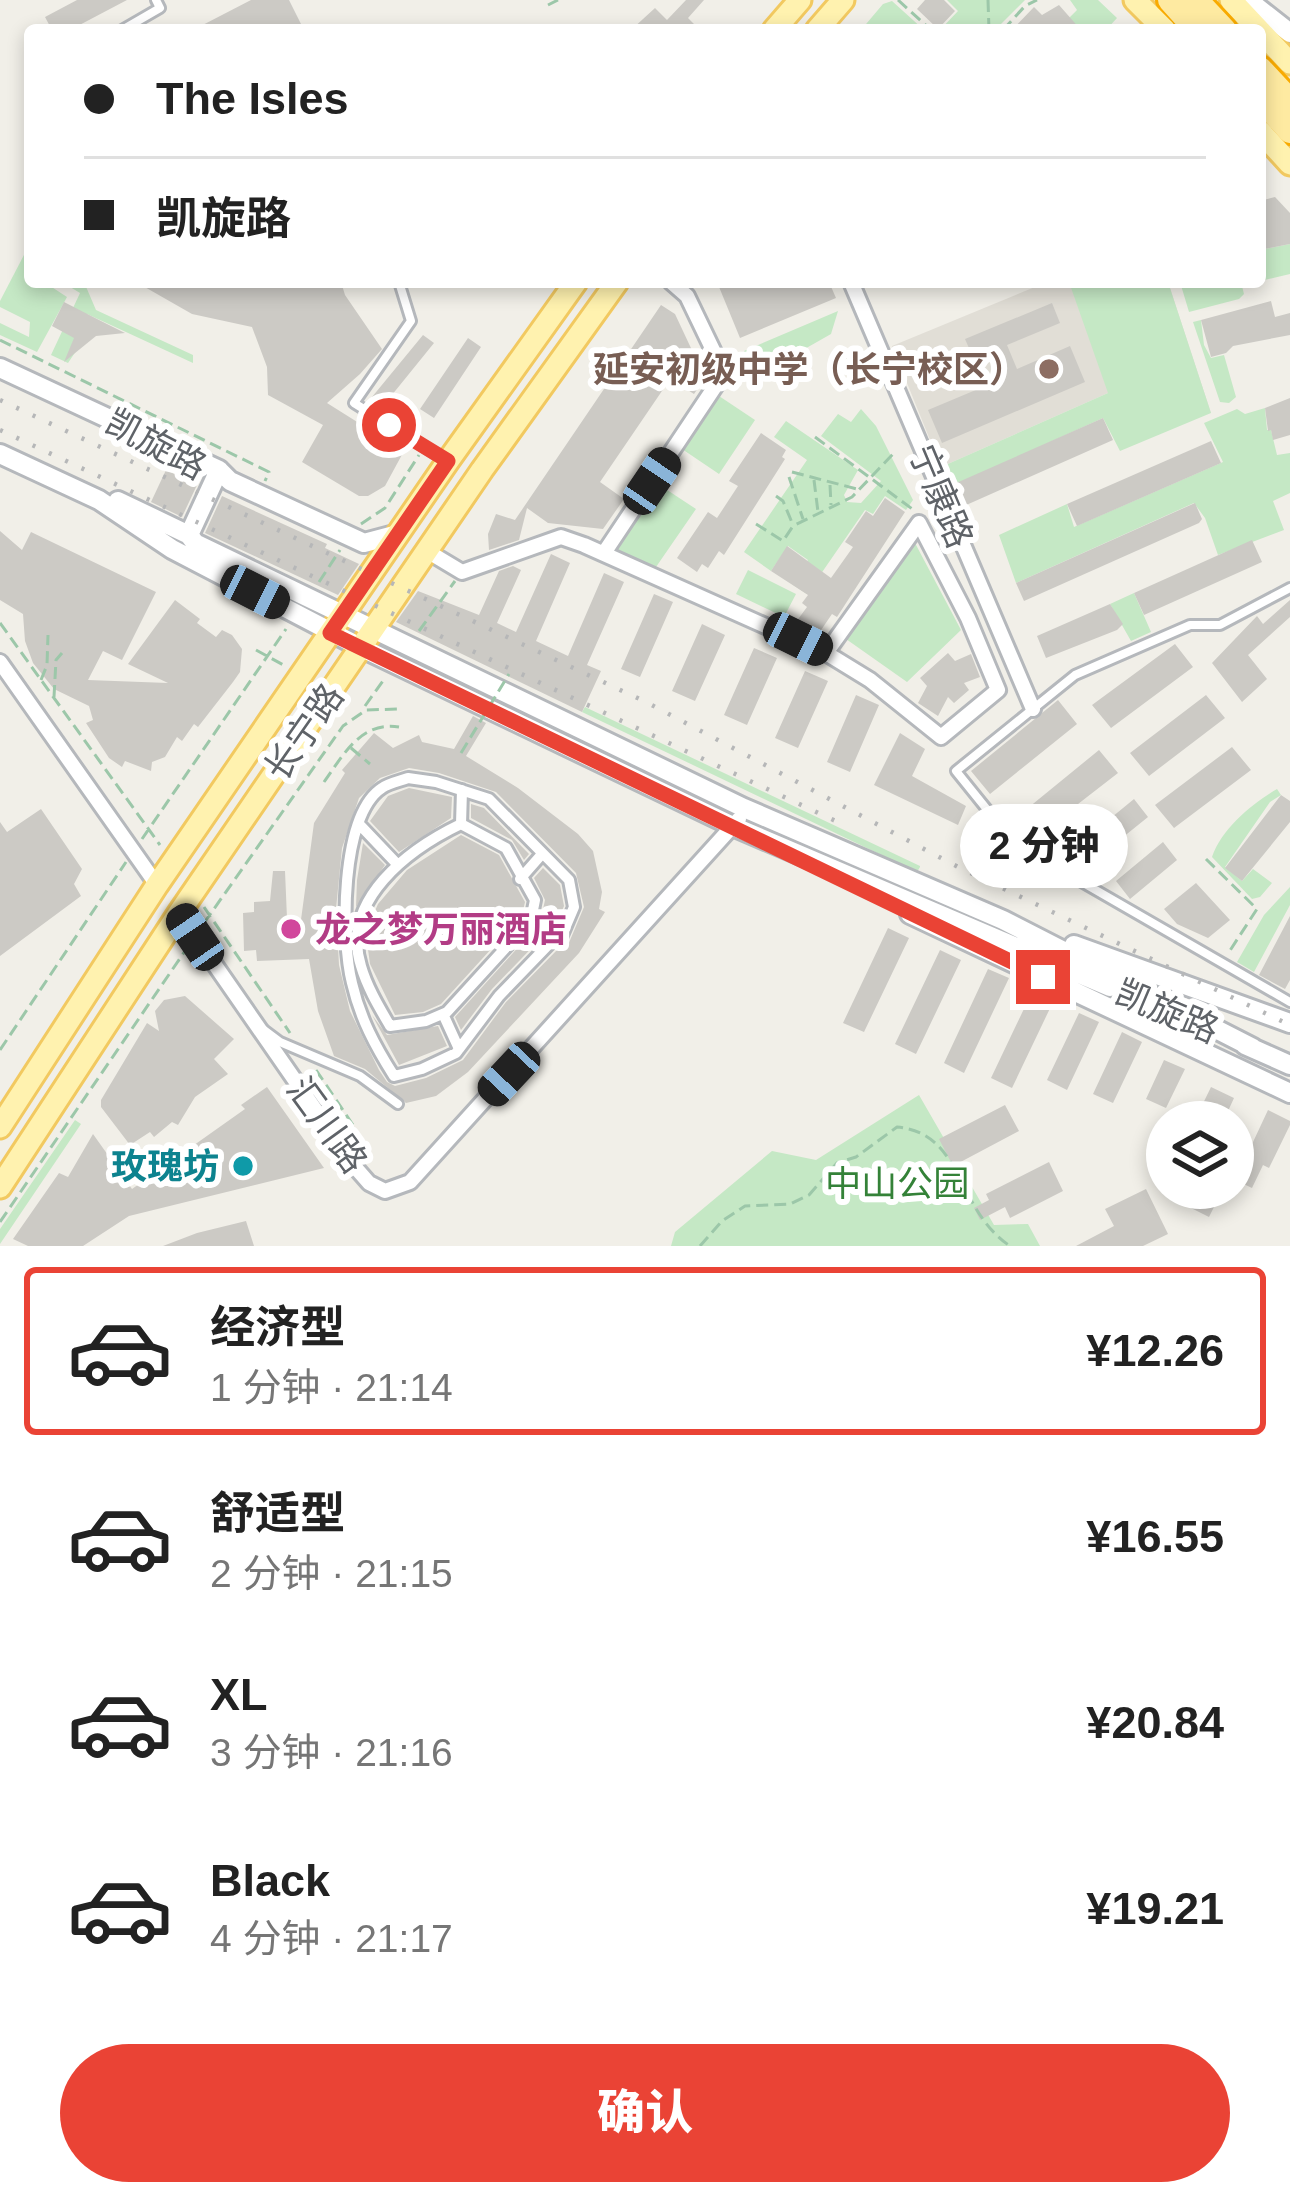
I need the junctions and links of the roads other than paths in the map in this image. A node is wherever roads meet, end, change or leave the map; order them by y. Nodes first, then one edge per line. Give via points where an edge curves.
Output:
1 (156, 0) edge
2 (800, 0) edge
3 (843, 0) edge
4 (1135, 0) edge
5 (1170, 0) edge
6 (1196, 0) edge
7 (1240, 3) edge
8 (132, 24) edge
9 (779, 24) edge
10 (822, 24) edge
11 (1160, 24) edge
12 (1192, 24) edge
13 (1218, 24) edge
14 (1290, 33) edge
15 (1266, 37) edge
16 (1290, 64) edge
17 (1266, 75) edge
18 (1290, 101) edge
19 (1266, 114) edge
20 (1279, 150) edge
21 (401, 288) edge
22 (572, 288) edge
23 (613, 288) edge
24 (678, 288) edge
25 (854, 288) edge
26 (0, 368) edge
27 (0, 445) edge
28 (0, 454) edge
29 (448, 461) junction
30 (219, 470) junction
31 (398, 534) junction
32 (189, 535) junction
33 (428, 550) junction
34 (604, 553) junction
35 (1290, 588) edge
36 (302, 606) junction
37 (337, 623) junction
38 (375, 628) junction
39 (362, 648) junction
40 (826, 653) junction
41 (0, 662) edge
42 (1033, 710) junction
43 (462, 790) junction
44 (744, 808) junction
45 (359, 824) junction
46 (461, 824) junction
47 (735, 827) junction
48 (756, 836) junction
49 (542, 854) junction
50 (398, 865) junction
51 (520, 879) junction
52 (157, 886) junction
53 (179, 913) junction
54 (1004, 920) junction
55 (526, 926) junction
56 (560, 940) junction
57 (1290, 1002) edge
58 (443, 1014) junction
59 (255, 1023) junction
60 (1290, 1023) edge
61 (390, 1026) junction
62 (368, 1034) junction
63 (1253, 1048) junction
64 (459, 1049) junction
65 (1290, 1065) edge
66 (1290, 1093) edge
67 (398, 1103) dead end
68 (0, 1127) edge
69 (0, 1186) edge

1 - 8 lane via 160,8
2 - 9 main road
3 - 10 main road
4 - 11 main road
5 - 12 highway
6 - 13 highway
7 - 14 street
15 - 16 main road
17 - 18 highway
19 - 20 highway
21 - 29 lane via 411,321 354,403
22 - 29 main road, 长宁路
23 - 33 main road, 长宁路
24 - 34 street via 724,373
25 - 42 street, 宁康路
26 - 30 street, 凯旋路
27 - 32 street
28 - 36 street, 凯旋路 via 99,500 172,549
29 - 31 main road, 长宁路
30 - 31 street via 364,543
30 - 32 street, 凯旋路
31 - 37 main road, 长宁路
32 - 36 street, 凯旋路
33 - 34 street via 462,572 561,537
33 - 38 main road, 长宁路
34 - 40 street
35 - 42 lane via 1220,626 1190,625 1075,675
36 - 37 street, 凯旋路
37 - 38 street, 凯旋路
37 - 39 street, 凯旋路
37 - 52 main road, 长宁路
38 - 39 main road, 长宁路
38 - 44 street, 凯旋路
39 - 47 street, 凯旋路
39 - 53 main road, 长宁路
40 - 40 street via 919,523 998,690 941,737
41 - 52 street
42 - 57 lane via 956,771 1014,843
43 - 45 street via 408,778 379,789
43 - 46 street
43 - 49 street via 488,799
44 - 47 street, 汇川路
44 - 54 street, 凯旋路
45 - 50 street
45 - 62 street via 344,882 350,980
46 - 50 street
46 - 51 street via 506,848
47 - 48 street, 凯旋路
47 - 59 street, 汇川路 via 410,1181 385,1191 369,1183
48 - 63 street, 凯旋路
48 - 66 street, 凯旋路
49 - 51 street
49 - 56 street via 569,880 574,907
50 - 61 street via 367,900 357,936 360,964
51 - 55 street via 535,900
52 - 68 main road, 长宁路
53 - 59 street, 汇川路
53 - 69 main road, 长宁路
54 - 60 street, 凯旋路
54 - 63 street, 凯旋路
55 - 56 street
55 - 58 street
56 - 64 street via 499,995
58 - 61 street
58 - 64 street
59 - 67 lane
61 - 62 street
62 - 64 street via 394,1076
63 - 65 street

